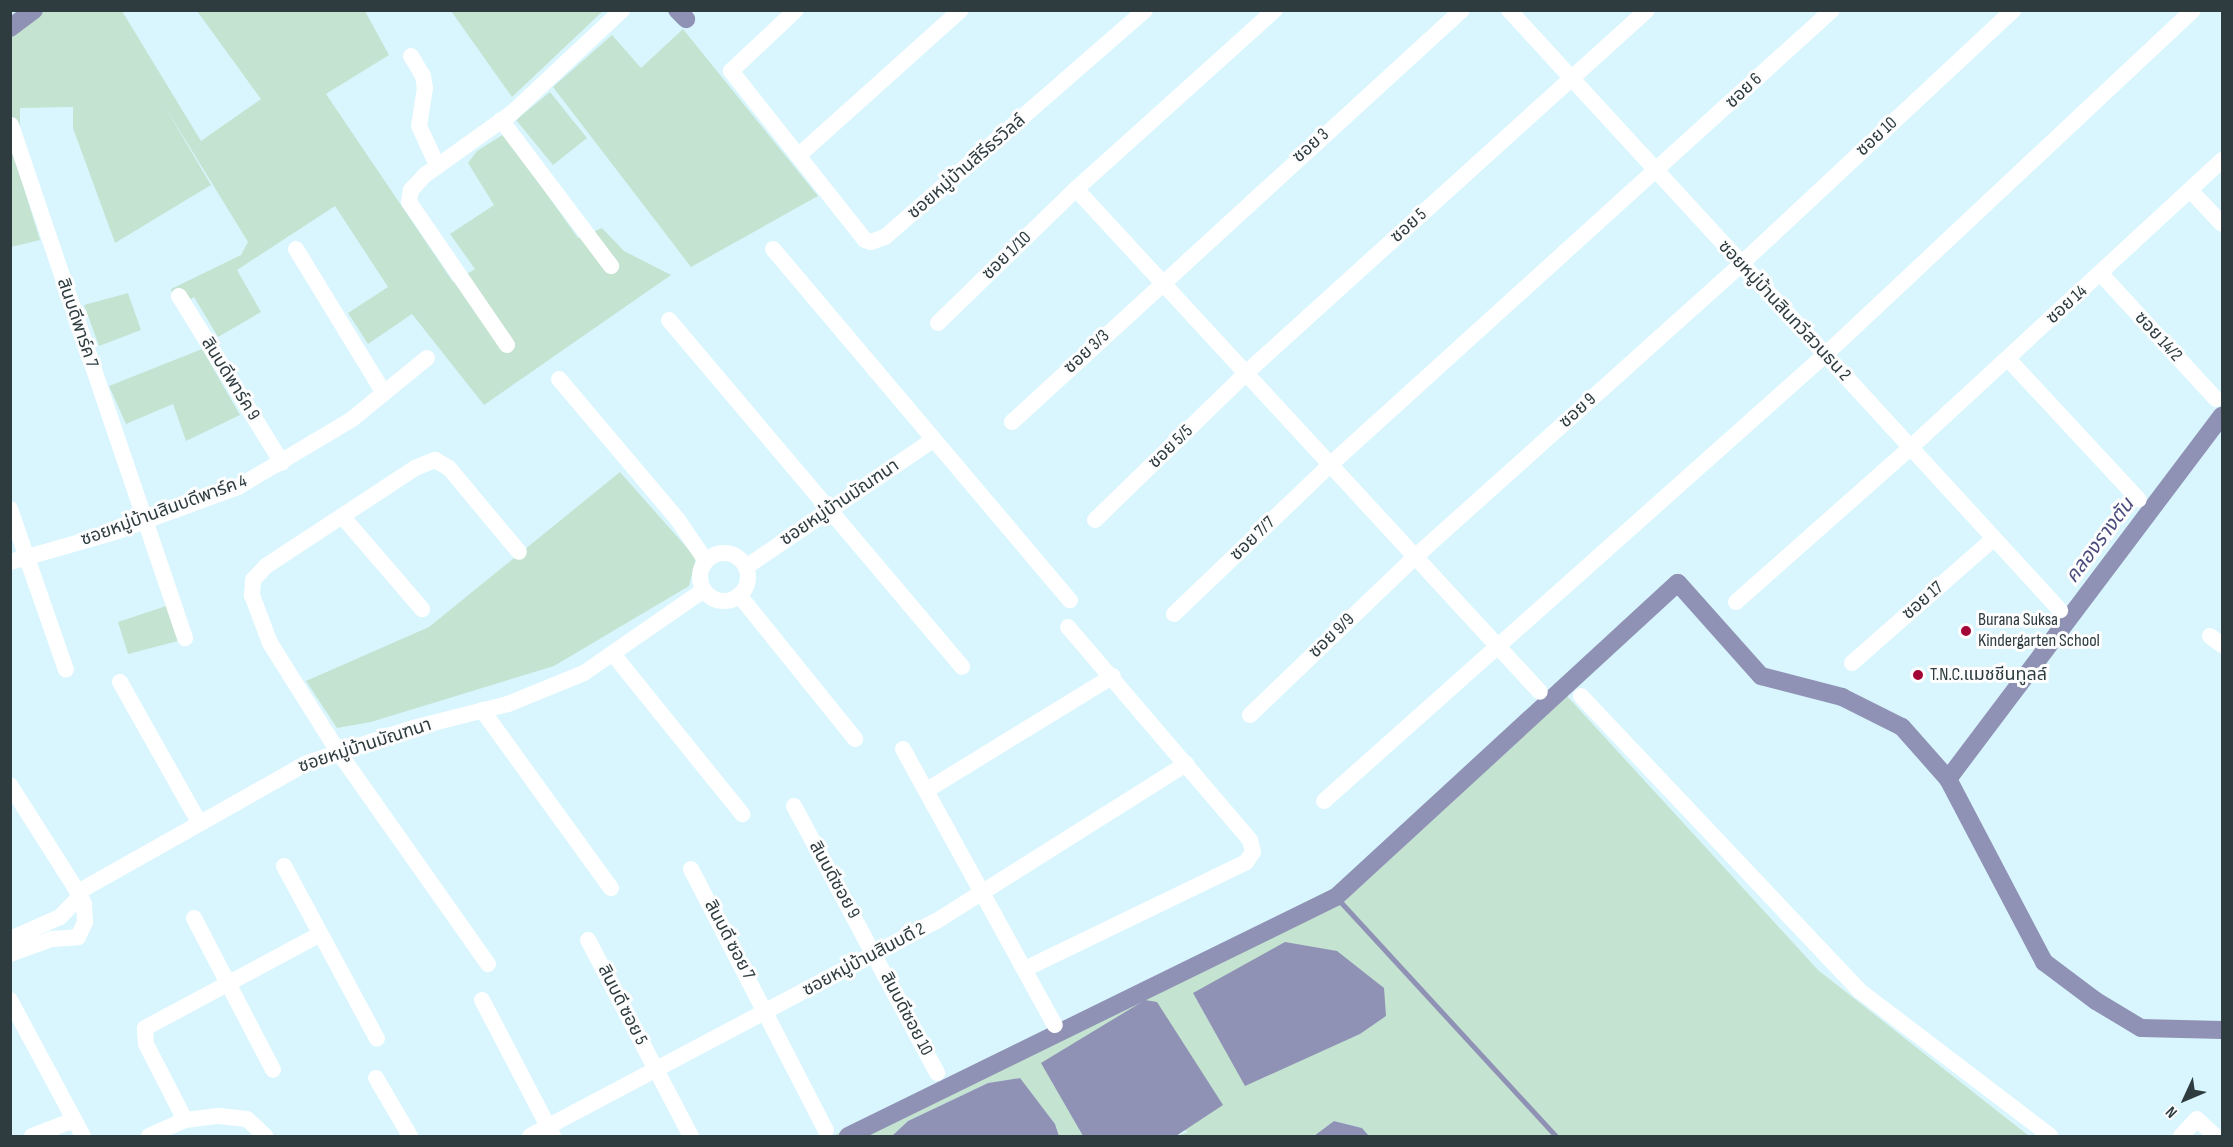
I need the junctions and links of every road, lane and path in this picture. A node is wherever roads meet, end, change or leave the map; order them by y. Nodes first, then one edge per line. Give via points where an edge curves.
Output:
1 (622, 10) edge
2 (796, 10) edge
3 (961, 10) edge
4 (1145, 10) edge
5 (1275, 10) edge
6 (1461, 10) edge
7 (1509, 10) edge
8 (1647, 10) edge
9 (1832, 10) edge
10 (2013, 10) edge
11 (2193, 10) edge
12 (411, 56) dead end
13 (1572, 80) junction
14 (501, 120) junction
15 (10, 125) edge
16 (798, 156) junction
17 (2223, 160) edge
18 (437, 165) junction
19 (1657, 172) junction
20 (1076, 189) junction
21 (2190, 191) junction
22 (2223, 224) edge
23 (296, 249) dead end
24 (773, 249) dead end
25 (1741, 264) junction
26 (611, 266) dead end
27 (2101, 274) junction
28 (1161, 282) junction
29 (179, 296) dead end
30 (669, 320) dead end
31 (938, 322) dead end
32 (507, 345) dead end
33 (1825, 355) junction
34 (427, 358) dead end
35 (2008, 359) junction
36 (1246, 373) junction
37 (559, 379) dead end
38 (384, 393) junction
39 (2216, 399) dead end
40 (1012, 422) dead end
41 (934, 439) junction
42 (1910, 448) junction
43 (282, 463) junction
44 (1331, 464) junction
45 (2139, 500) dead end
46 (10, 509) edge
47 (828, 512) junction
48 (342, 516) junction
49 (147, 520) junction
50 (1095, 520) dead end
51 (1994, 539) junction
52 (519, 552) dead end
53 (1415, 557) junction
54 (18, 559) edge
55 (706, 561) junction
56 (746, 567) junction
57 (704, 590) junction
58 (739, 595) junction
59 (1070, 600) dead end
60 (1736, 602) dead end
61 (422, 609) dead end
62 (2060, 610) dead end
63 (1174, 614) dead end
64 (1068, 627) dead end
65 (185, 638) dead end
66 (1499, 647) junction
67 (613, 654) junction
68 (1852, 663) dead end
69 (962, 666) dead end
70 (66, 670) dead end
71 (1113, 676) junction
72 (120, 682) dead end
73 (1540, 692) dead end
74 (1581, 696) dead end
75 (482, 710) junction
76 (1250, 715) dead end
77 (855, 739) dead end
78 (903, 749) dead end
79 (339, 753) junction
80 (1186, 764) junction
81 (10, 785) edge
82 (927, 790) junction
83 (1324, 801) dead end
84 (794, 806) dead end
85 (742, 814) dead end
86 (199, 822) junction
87 (284, 866) dead end
88 (691, 869) dead end
89 (611, 888) dead end
90 (982, 890) junction
91 (79, 894) junction
92 (194, 918) dead end
93 (320, 934) junction
94 (10, 939) edge
95 (588, 940) dead end
96 (10, 954) edge
97 (874, 955) junction
98 (489, 964) dead end
99 (1025, 969) junction
100 (227, 982) junction
101 (482, 1000) dead end
102 (13, 1011) edge
103 (767, 1011) junction
104 (1055, 1025) dead end
105 (377, 1040) dead end
106 (273, 1070) dead end
107 (655, 1070) junction
108 (937, 1073) dead end
109 (376, 1078) dead end
110 (74, 1120) junction
111 (185, 1120) junction
112 (826, 1130) dead end
113 (551, 1132) edge
114 (33, 1137) edge
115 (82, 1137) edge
116 (149, 1137) edge
117 (265, 1137) edge
118 (410, 1137) edge
119 (530, 1137) edge
120 (691, 1137) edge
121 (2050, 1137) edge
122 (2181, 1137) edge
123 (2215, 1137) edge

1 - 14 street
2 - 16 street, ซอยหมู่บ้านสิรีธรวิลล์ via 731,70
3 - 16 street
4 - 16 street, ซอยหมู่บ้านสิรีธรวิลล์ via 885,237 865,240
5 - 20 street, ซอย 1/10
6 - 28 street, ซอย 3
7 - 13 street, ซอยหมู่บ้านสินทวีสวนธน 2
8 - 13 street
9 - 19 street, ซอย 6
10 - 25 street, ซอย 10
11 - 33 street
12 - 18 street via 425,88 419,126
13 - 19 street, ซอยหมู่บ้านสินทวีสวนธน 2
13 - 36 street, ซอย 5
14 - 18 street
14 - 26 street
15 - 49 street, สินบดีพาร์ค 7
17 - 21 street, ซอย 14
18 - 32 street via 411,190 409,201
19 - 25 street, ซอยหมู่บ้านสินทวีสวนธน 2
19 - 44 street, ซอย 6
20 - 28 street
20 - 31 street, ซอย 1/10
21 - 22 street
21 - 27 street, ซอย 14
23 - 38 street
24 - 41 street
25 - 33 street, ซอยหมู่บ้านสินทวีสวนธน 2
25 - 53 street, ซอย 9
27 - 35 street, ซอย 14
27 - 39 street, ซอย 14/2
28 - 36 street
28 - 40 street, ซอย 3/3
29 - 43 street, สินบดีพาร์ค 9
30 - 47 street
33 - 42 street, ซอยหมู่บ้านสินทวีสวนธน 2
33 - 66 street
34 - 38 street, ซอยหมู่บ้านสินบดีพาร์ค 4
35 - 42 street, ซอย 14
35 - 45 street
36 - 44 street
36 - 50 street, ซอย 5/5
37 - 55 street via 670,511
38 - 43 street, ซอยหมู่บ้านสินบดีพาร์ค 4 via 351,420
41 - 47 street, ซอยหมู่บ้านมัณฑนา
41 - 59 street
42 - 51 street, ซอยหมู่บ้านสินทวีสวนธน 2
42 - 60 street, ซอย 14
43 - 49 street, ซอยหมู่บ้านสินบดีพาร์ค 4 via 238,488
44 - 53 street
44 - 63 street, ซอย 7/7
46 - 54 street
47 - 56 street, ซอยหมู่บ้านมัณฑนา
47 - 69 street
48 - 52 street via 435,460 449,468
48 - 61 street
48 - 79 street via 266,566 253,580 252,595 270,643
49 - 54 street, ซอยหมู่บ้านสินบดีพาร์ค 4
49 - 65 street, สินบดีพาร์ค 7
51 - 62 street, ซอยหมู่บ้านสินทวีสวนธน 2
51 - 68 street, ซอย 17
53 - 66 street
53 - 76 street, ซอย 9/9
54 - 70 street
55 - 56 street via 727,553
55 - 57 street via 700,575
56 - 58 street via 747,582
57 - 58 street via 725,601
57 - 67 street, ซอยหมู่บ้านมัณฑนา
58 - 77 street
64 - 71 street
66 - 73 street
66 - 83 street
67 - 75 street, ซอยหมู่บ้านมัณฑนา via 584,673
67 - 85 street
71 - 80 street
71 - 82 street
72 - 86 street
74 - 121 street via 1860,992
75 - 79 street, ซอยหมู่บ้านมัณฑนา
75 - 89 street
78 - 82 street
79 - 86 street, ซอยหมู่บ้านมัณฑนา via 307,763
79 - 98 street
80 - 90 street, ซอยหมู่บ้านสินบดี 2
80 - 99 street via 1250,840 1253,852 1246,862
81 - 91 street
82 - 90 street
84 - 97 street, สินบดีซอย 9
86 - 91 street, ซอยหมู่บ้านมัณฑนา
87 - 93 street
88 - 103 street, สินบดี ซอย 7
90 - 97 street, ซอยหมู่บ้านสินบดี 2 via 935,922
90 - 99 street
91 - 94 street, ซอยหมู่บ้านมัณฑนา via 60,917
91 - 96 street via 85,922 78,937 52,939
92 - 100 street
93 - 100 street
93 - 105 street
95 - 107 street, สินบดี ซอย 5
97 - 103 street, ซอยหมู่บ้านสินบดี 2
97 - 108 street, สินบดีซอย 10
99 - 104 street
100 - 106 street
100 - 111 street via 145,1028 146,1044
101 - 113 street
102 - 110 street
103 - 107 street, ซอยหมู่บ้านสินบดี 2
103 - 112 street, สินบดี ซอย 7
107 - 113 street, ซอยหมู่บ้านสินบดี 2
107 - 120 street, สินบดี ซอย 5
109 - 118 street
110 - 114 street
110 - 115 street
111 - 116 street
111 - 117 street via 219,1116 247,1119
113 - 119 street, ซอยหมู่บ้านสินบดี 2
122 - 123 street via 2197,1119

